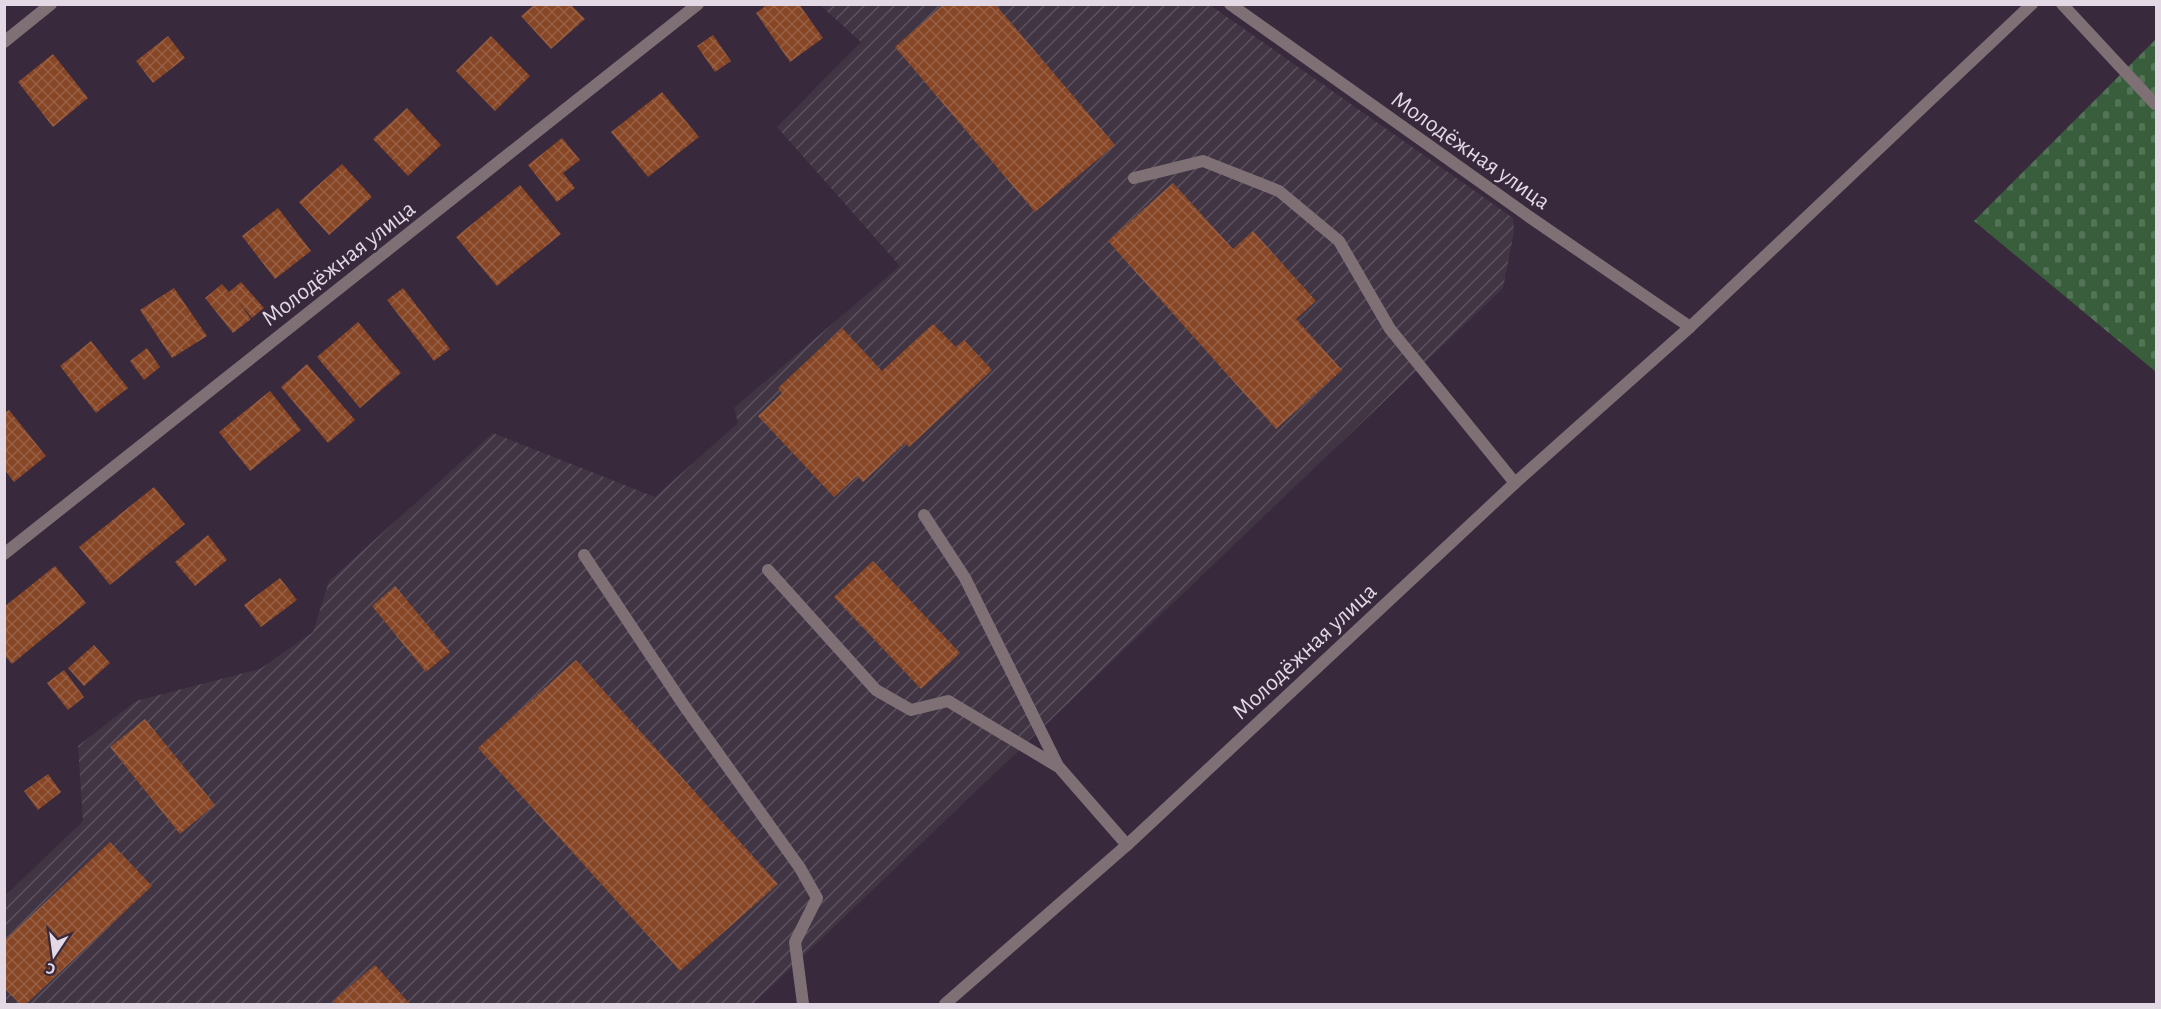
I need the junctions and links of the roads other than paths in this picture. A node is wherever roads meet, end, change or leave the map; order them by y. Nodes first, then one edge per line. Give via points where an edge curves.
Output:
1 (51, 4) edge
2 (698, 4) edge
3 (1230, 4) edge
4 (2032, 4) edge
5 (2062, 4) edge
6 (4, 42) edge
7 (2155, 104) dead end
8 (1134, 178) dead end
9 (1690, 327) junction
10 (1515, 483) junction
11 (924, 515) dead end
12 (4, 554) edge
13 (584, 555) dead end
14 (768, 570) dead end
15 (1058, 766) junction
16 (1127, 845) junction
17 (803, 1005) edge
18 (945, 1005) edge

1 - 6 street
2 - 12 street, Молодёжная улица
3 - 9 street, Молодёжная улица
4 - 9 street, Молодёжная улица
5 - 7 street
8 - 10 street via 1203,161 1279,191 1339,241 1390,329
9 - 10 street, Молодёжная улица
10 - 16 street, Молодёжная улица
11 - 15 street via 965,578
13 - 17 street via 817,898 795,942
14 - 15 street via 876,690 911,710 948,701
15 - 16 street
16 - 18 street, Молодёжная улица

